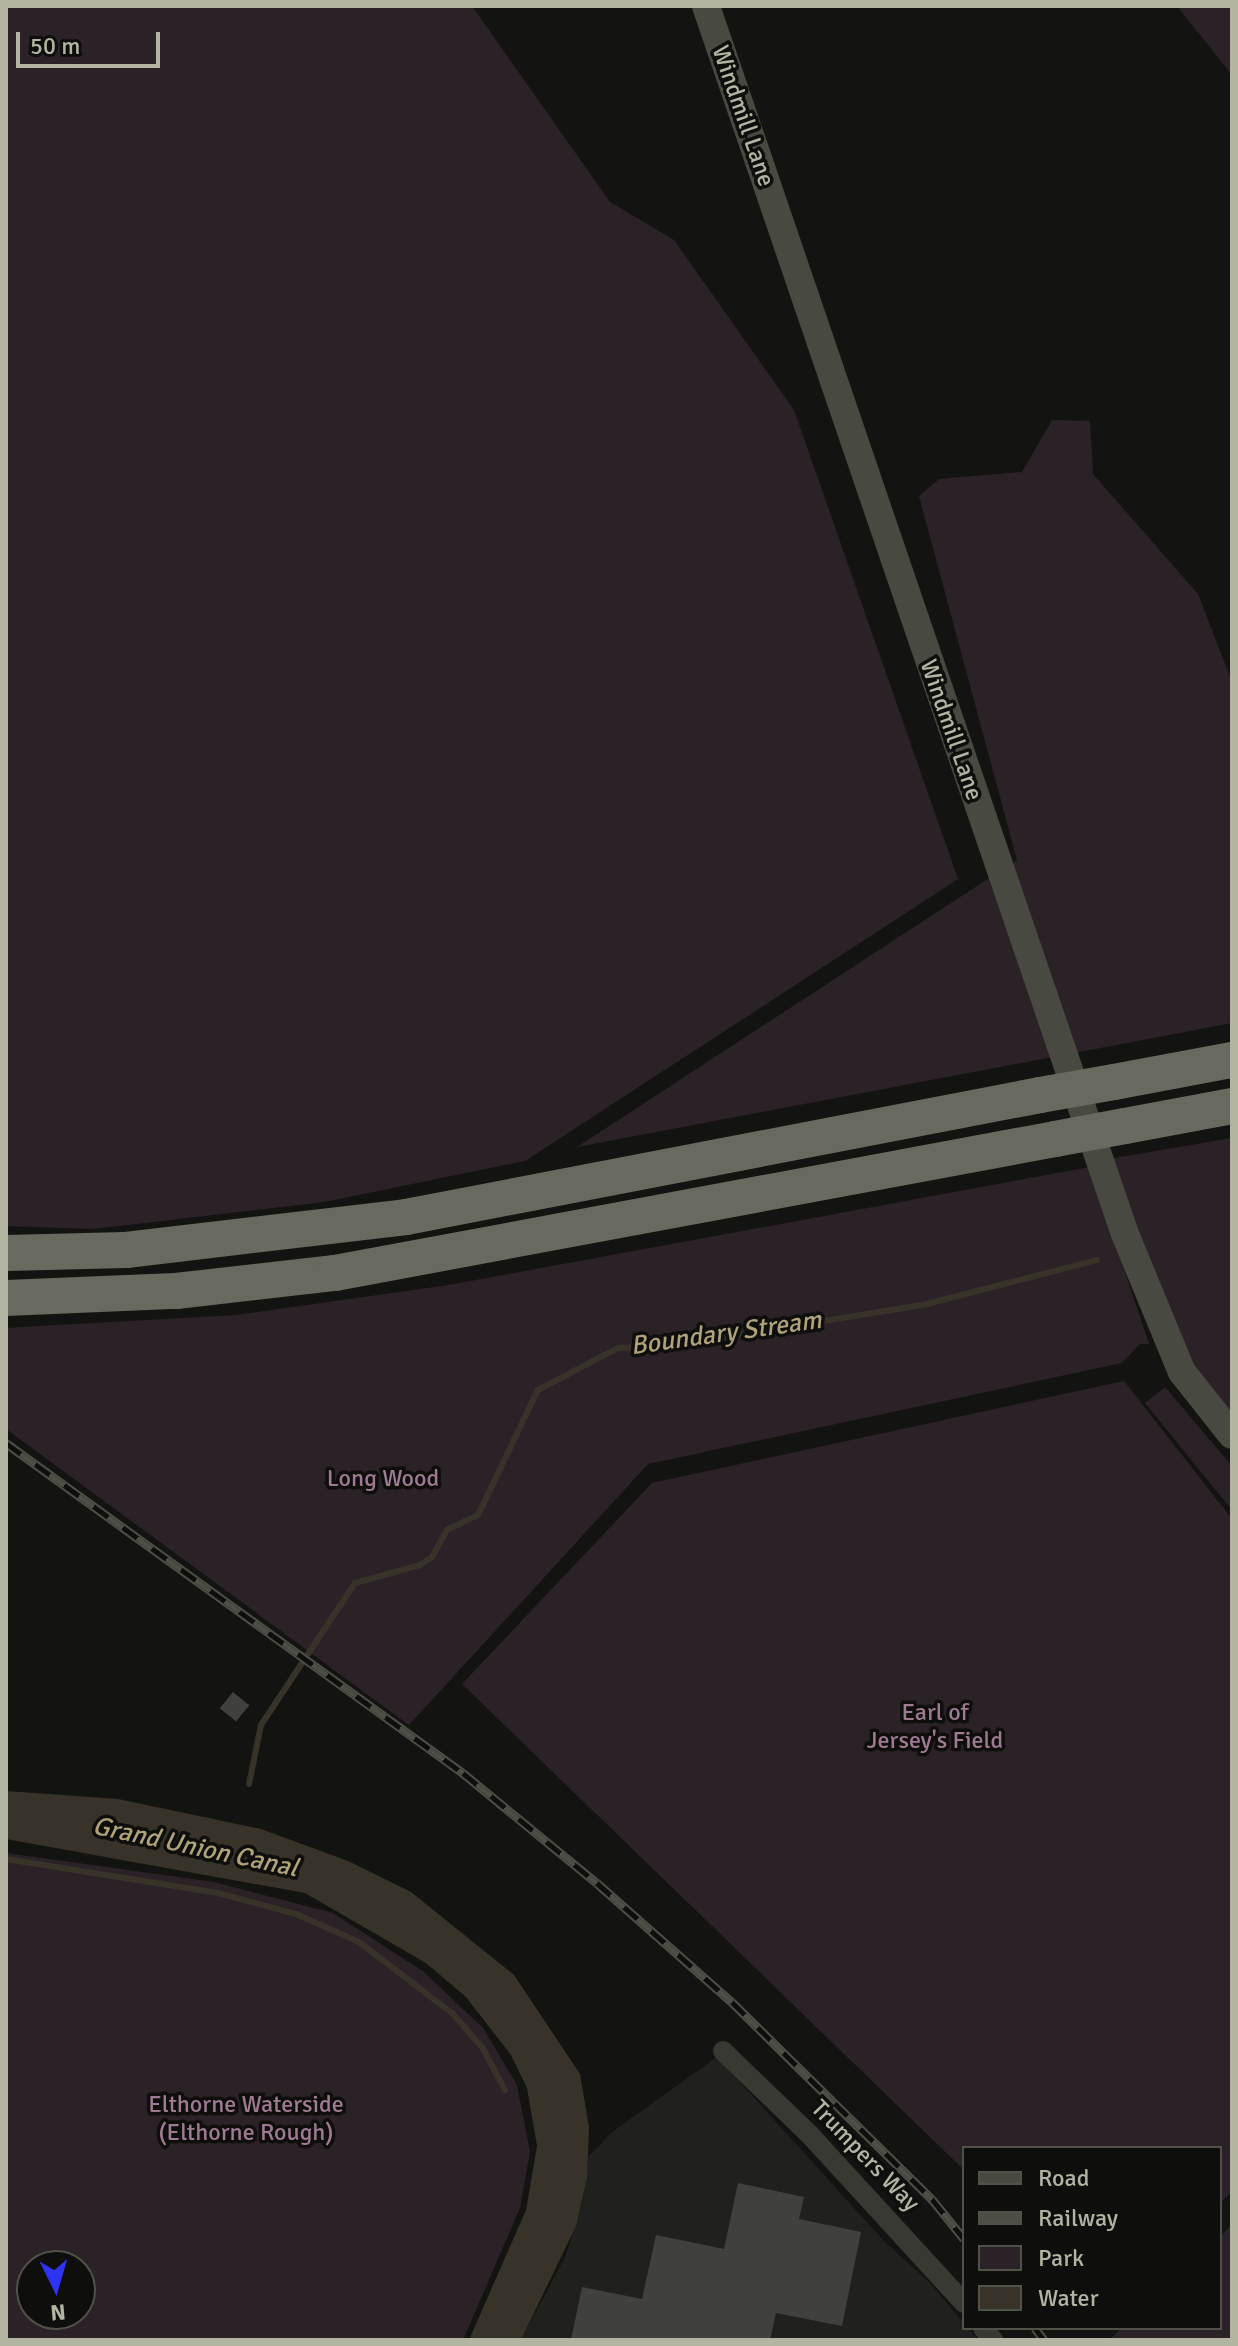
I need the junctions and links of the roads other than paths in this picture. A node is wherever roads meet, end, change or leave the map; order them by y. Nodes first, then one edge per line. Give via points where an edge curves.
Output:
1 (706, 6) edge
2 (1232, 1060) edge
3 (1232, 1106) edge
4 (6, 1253) edge
5 (6, 1298) edge
6 (1232, 1435) edge
7 (723, 2051) dead end
8 (962, 2301) edge

1 - 6 main road, Windmill Lane via 1125,1234 1182,1372
2 - 4 highway, bridge via 406,1217 126,1250
3 - 5 highway, bridge via 351,1270 176,1291
7 - 8 street, Trumpers Way via 810,2135

